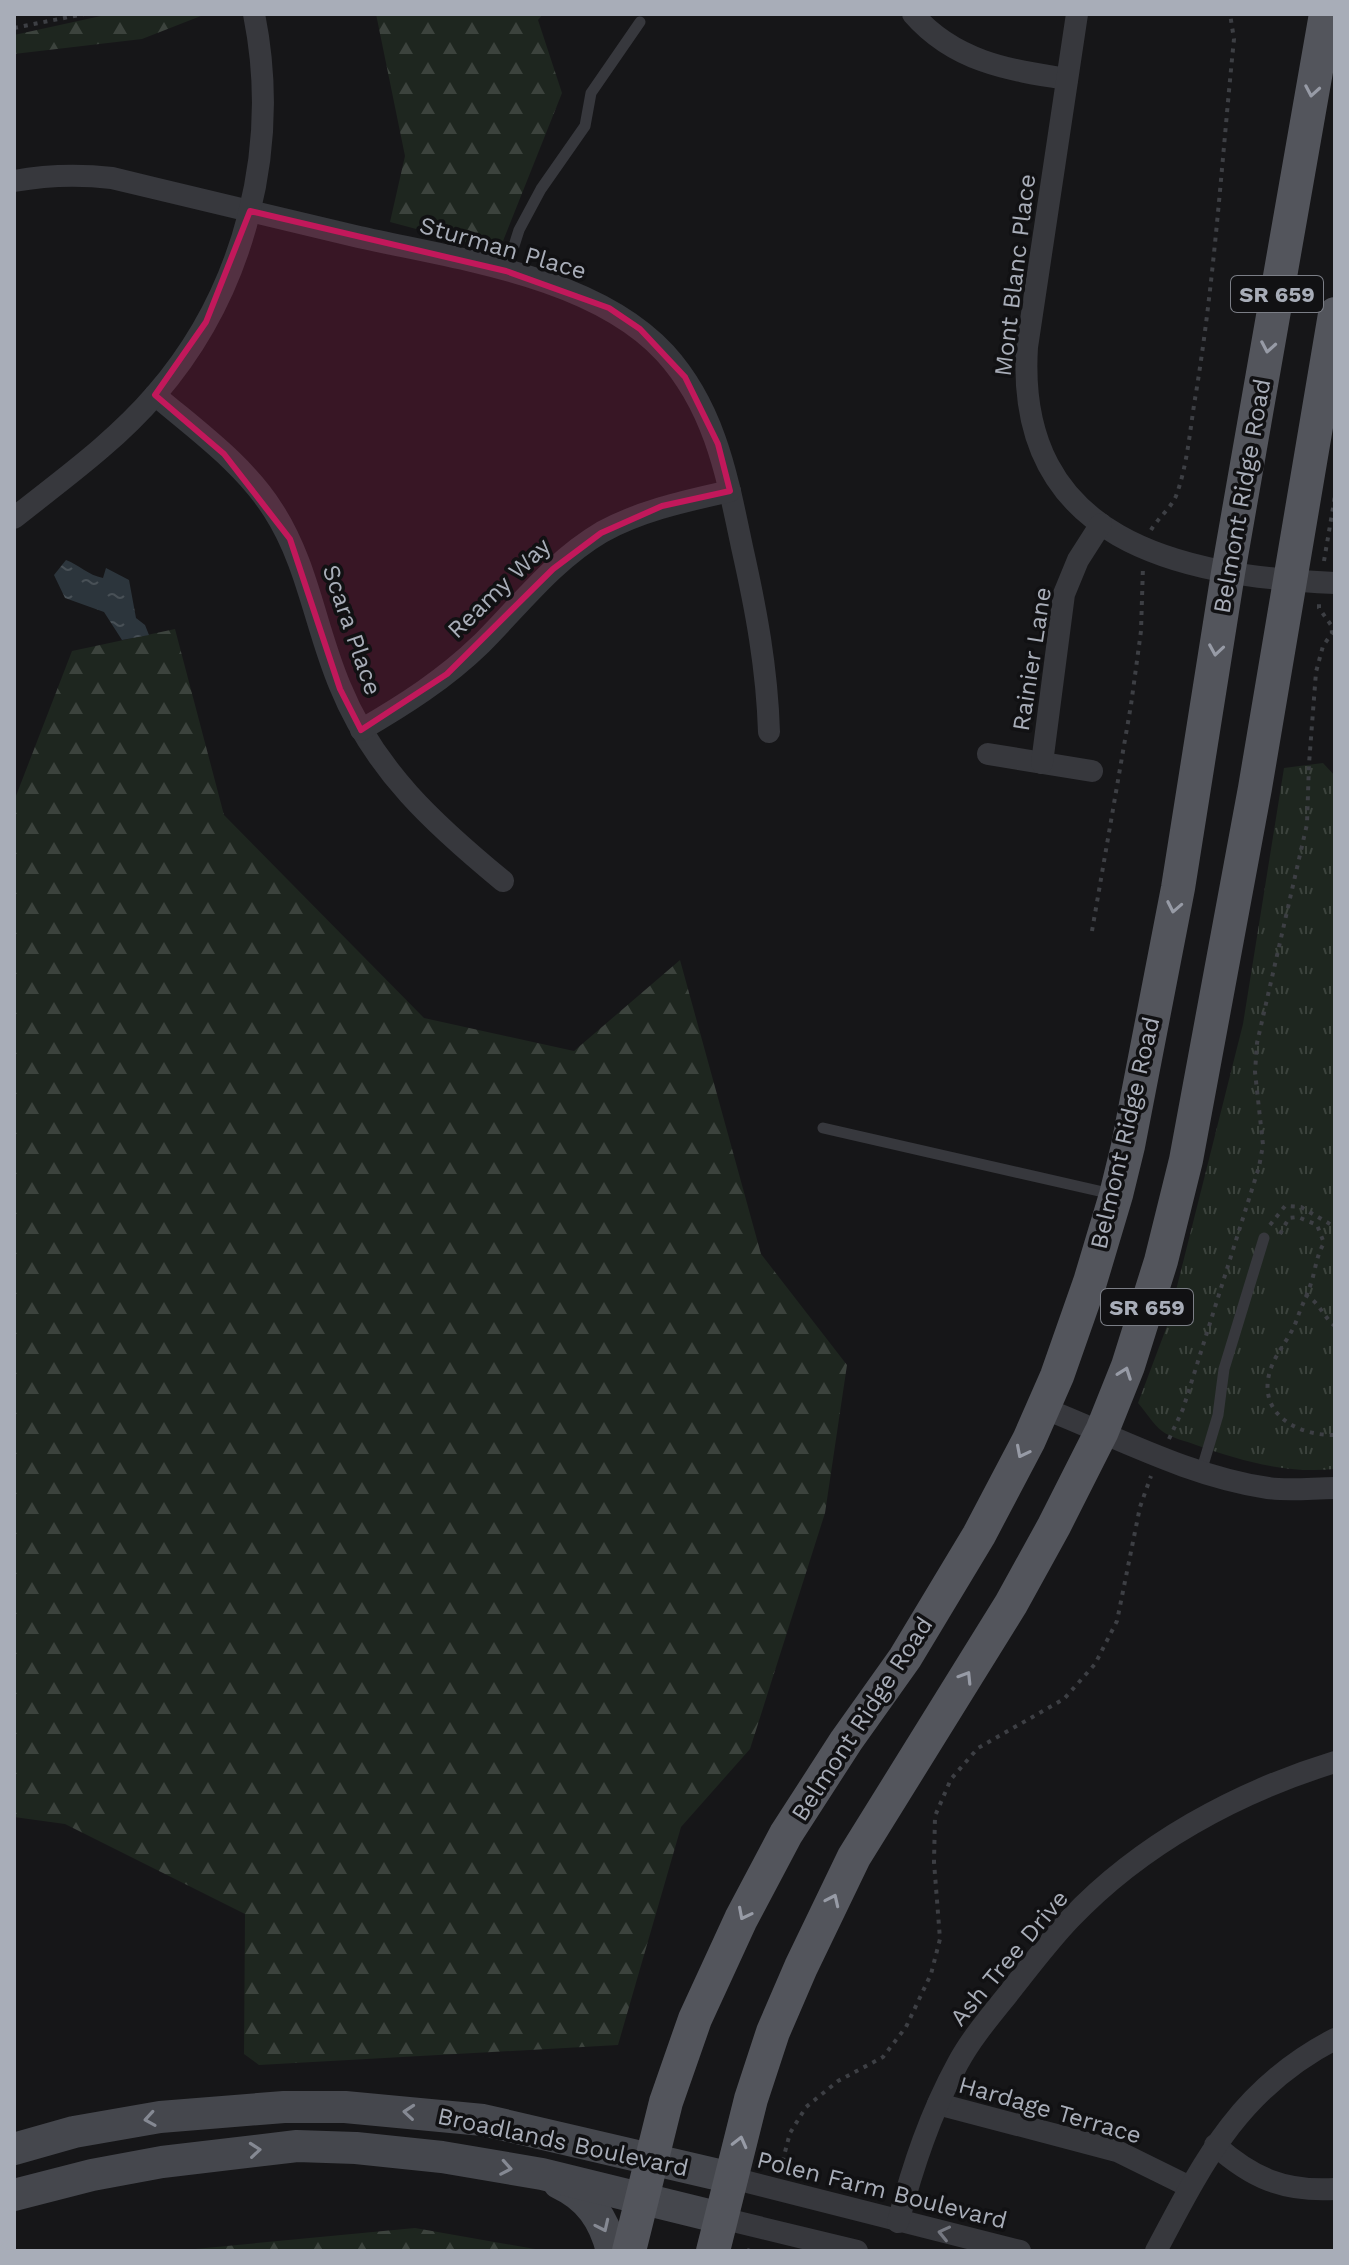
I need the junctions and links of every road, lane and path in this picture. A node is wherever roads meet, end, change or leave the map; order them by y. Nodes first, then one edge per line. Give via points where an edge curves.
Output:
1 (84, 14) edge
2 (254, 14) edge
3 (913, 14) edge
4 (1077, 14) edge
5 (1230, 14) edge
6 (1326, 14) edge
7 (640, 22) dead end
8 (14, 28) edge
9 (1067, 79) junction
10 (14, 181) edge
11 (250, 211) junction
12 (506, 271) junction
13 (1335, 314) edge
14 (155, 395) junction
15 (730, 491) junction
16 (14, 518) edge
17 (1101, 524) junction
18 (1146, 549) junction
19 (1228, 573) junction
20 (1289, 581) junction
21 (1335, 583) edge
22 (361, 730) junction
23 (769, 732) dead end
24 (988, 754) dead end
25 (1042, 763) junction
26 (1092, 771) dead end
27 (503, 881) dead end
28 (1092, 931) dead end
29 (823, 1128) dead end
30 (1116, 1195) junction
31 (1335, 1227) edge
32 (1237, 1235) dead end
33 (1263, 1241) junction
34 (1305, 1295) junction
35 (1335, 1326) edge
36 (1043, 1408) junction
37 (1102, 1431) junction
38 (1335, 1435) edge
39 (1201, 1472) junction
40 (1335, 1488) edge
41 (1335, 1762) edge
42 (1335, 2039) edge
43 (938, 2104) junction
44 (1215, 2145) junction
45 (14, 2149) edge
46 (650, 2159) junction
47 (542, 2174) junction
48 (732, 2178) junction
49 (1190, 2187) junction
50 (1335, 2189) edge
51 (14, 2195) edge
52 (641, 2198) junction
53 (721, 2218) junction
54 (898, 2222) junction
55 (612, 2251) edge
56 (629, 2251) edge
57 (713, 2251) edge
58 (857, 2251) edge
59 (1020, 2251) edge
60 (1156, 2251) edge

1 - 8 path
2 - 11 street via 263,116
3 - 9 street via 951,48 998,66
4 - 9 street, Mont Blanc Place
5 - 18 path via 1234,39 1200,370 1175,499 1152,529
6 -> 19 main road, Belmont Ridge Road / SR 659
7 - 12 lane via 591,93 585,126 541,189 519,230
9 - 17 street, Mont Blanc Place via 1025,373 1034,433 1045,461 1060,487
10 - 11 street, Sturman Place via 47,175 112,178
11 - 12 street, Sturman Place
11 - 14 street via 228,278 206,322
12 - 15 street, Sturman Place via 609,308 664,352 704,409
13 - 20 main road, SR 659
14 - 16 street via 115,437
14 - 22 street, Scara Place via 224,454 272,507 305,574 340,689
15 - 22 street, Reamy Way via 662,506 601,533 553,569 447,674
15 - 23 street, Sturman Place via 760,628
17 - 18 street, Mont Blanc Place
17 - 25 street, Rainier Lane via 1064,594
18 - 19 street, Mont Blanc Place
18 - 28 path via 1131,705
19 - 20 street, Mont Blanc Place
19 -> 30 main road, Belmont Ridge Road / SR 659 via 1178,888
20 - 21 street, Mont Blanc Place
37 -> 20 main road, SR 659 via 1156,1276 1186,1160
22 - 27 street, Scara Place via 409,798
24 - 25 street
25 - 26 street
29 - 30 lane
30 - 36 main road, Belmont Ridge Road / SR 659
31 - 33 path via 1301,1207 1285,1206 1272,1218
32 - 33 path
33 - 34 path via 1274,1248 1289,1218 1317,1225 1324,1243
33 - 39 lane via 1224,1369 1218,1415
34 - 35 path
34 - 38 path via 1271,1369 1270,1397 1283,1422 1311,1434
36 - 37 street
36 -> 46 main road, Belmont Ridge Road / SR 659 via 979,1535 905,1658 786,1834 741,1919 695,2019
37 - 39 street
48 -> 37 main road, SR 659 via 773,2032 854,1857 1011,1604
39 - 40 street via 1271,1489
41 - 43 street, Ash Tree Drive via 1284,1778 1226,1806 1117,1876 1071,1918 989,2018 959,2060
42 - 44 street via 1275,2076
43 - 49 street, Hardage Terrace via 1117,2151
43 - 54 street, Ash Tree Drive via 915,2156
44 - 49 street
44 - 50 street via 1255,2176
46 -> 45 main road, Broadlands Boulevard via 483,2120 345,2107 160,2117
46 - 48 main road, Broadlands Boulevard
46 - 52 main road, Belmont Ridge Road / SR 659
51 -> 47 main road, Broadlands Boulevard via 162,2162 297,2146 442,2157
47 - 52 main road, Broadlands Boulevard
47 -> 55 main road via 577,2191 602,2220
48 - 53 main road, SR 659
48 - 54 street, Polen Farm Boulevard
49 - 60 street
52 - 53 main road, Broadlands Boulevard
52 - 56 main road, Belmont Ridge Road / SR 659
53 - 57 main road, SR 659
53 - 58 street
59 -> 54 street, Polen Farm Boulevard

